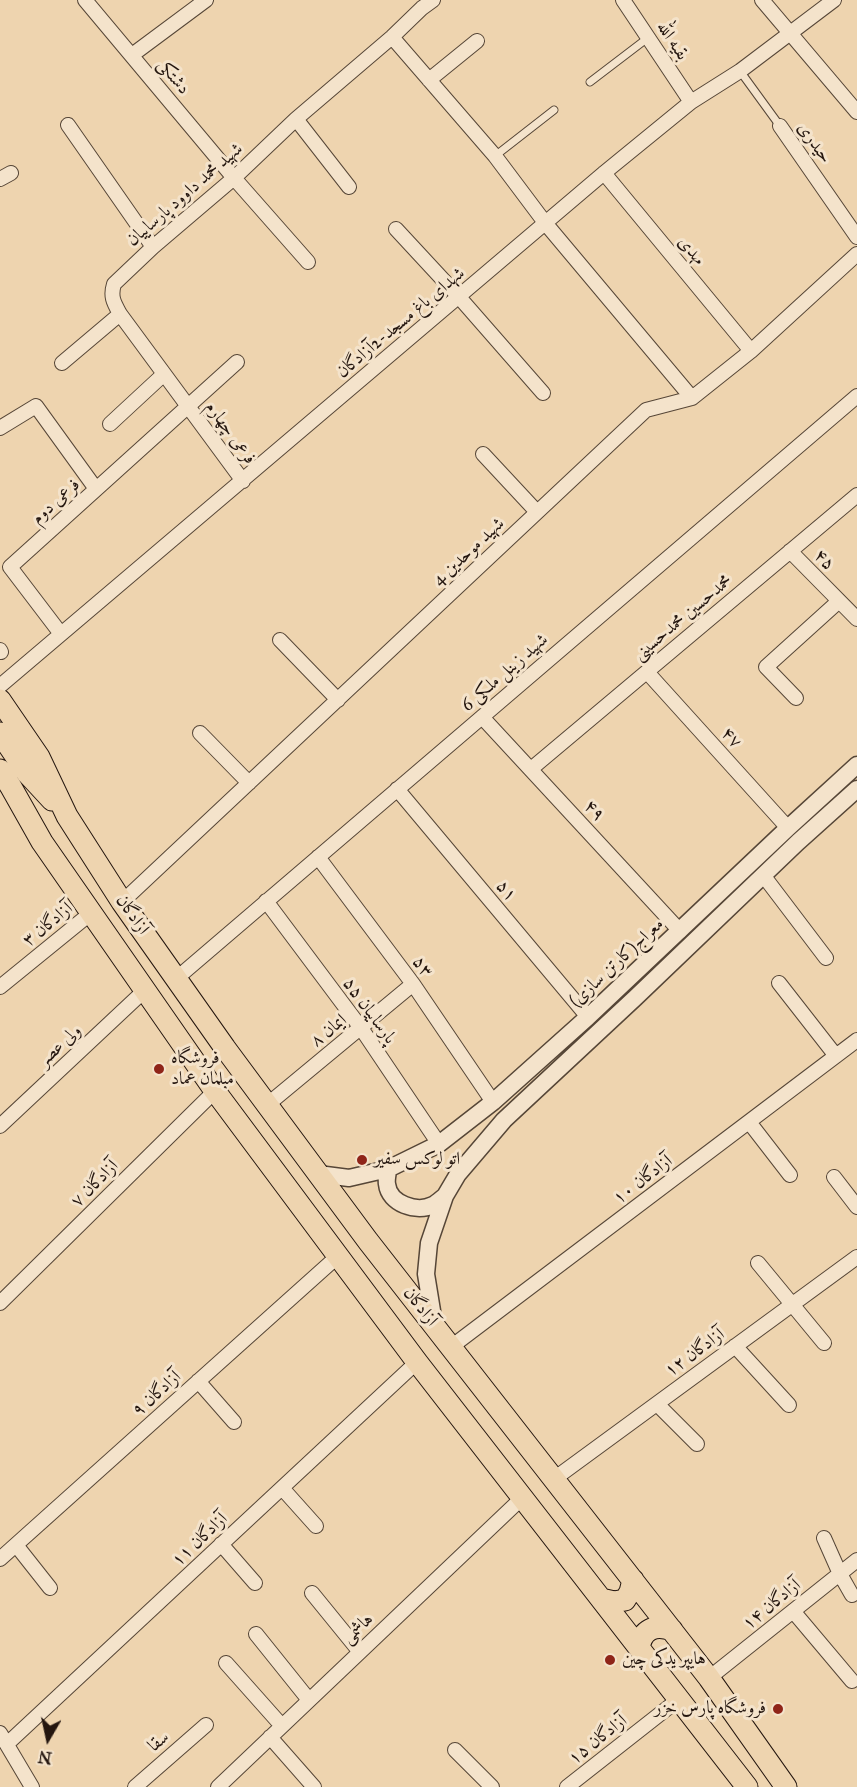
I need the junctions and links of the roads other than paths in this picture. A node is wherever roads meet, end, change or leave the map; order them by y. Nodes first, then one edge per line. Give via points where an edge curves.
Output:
1 (85, 0) edge
2 (206, 0) edge
3 (623, 0) edge
4 (762, 0) edge
5 (834, 0) edge
6 (424, 3) edge
7 (790, 33) junction
8 (392, 37) junction
9 (649, 37) junction
10 (477, 40) dead end
11 (132, 56) junction
12 (740, 71) junction
13 (429, 81) junction
14 (590, 82) dead end
15 (691, 102) junction
16 (554, 110) dead end
17 (857, 112) edge
18 (296, 119) junction
19 (68, 125) dead end
20 (780, 126) joint
21 (495, 156) junction
22 (604, 173) junction
23 (234, 178) junction
24 (349, 187) dead end
25 (546, 224) junction
26 (396, 229) dead end
27 (857, 237) edge
28 (153, 247) junction
29 (857, 254) edge
30 (308, 262) dead end
31 (459, 297) junction
32 (120, 314) junction
33 (751, 351) junction
34 (237, 362) dead end
35 (62, 363) dead end
36 (164, 374) junction
37 (543, 393) dead end
38 (857, 396) edge
39 (692, 398) junction
40 (188, 406) junction
41 (110, 424) dead end
42 (0, 428) edge
43 (483, 454) dead end
44 (243, 481) junction
45 (96, 489) junction
46 (857, 495) edge
47 (537, 512) junction
48 (790, 551) junction
49 (839, 601) junction
50 (857, 620) edge
51 (61, 634) junction
52 (280, 640) dead end
53 (647, 672) junction
54 (0, 686) edge
55 (796, 698) dead end
56 (0, 700) edge
57 (338, 700) junction
58 (482, 717) junction
59 (0, 733) edge
60 (200, 733) dead end
61 (857, 765) edge
62 (0, 770) edge
63 (531, 770) junction
64 (249, 783) junction
65 (397, 789) junction
66 (857, 790) edge
67 (0, 797) edge
68 (67, 816) junction
69 (788, 828) junction
70 (42, 842) junction
71 (318, 857) junction
72 (763, 875) junction
73 (266, 901) junction
74 (122, 902) junction
75 (91, 913) junction
76 (680, 931) junction
77 (826, 958) dead end
78 (177, 978) junction
79 (779, 983) dead end
80 (413, 984) junction
81 (0, 987) edge
82 (144, 991) junction
83 (588, 1017) junction
84 (361, 1028) junction
85 (857, 1041) edge
86 (836, 1056) junction
87 (215, 1091) junction
88 (493, 1102) junction
89 (267, 1105) junction
90 (749, 1122) junction
91 (0, 1126) edge
92 (440, 1144) junction
93 (388, 1169) junction
94 (318, 1174) junction
95 (790, 1175) dead end
96 (834, 1177) dead end
97 (445, 1196) junction
98 (857, 1207) edge
99 (338, 1256) junction
100 (856, 1260) edge
101 (758, 1263) dead end
102 (0, 1303) edge
103 (793, 1304) junction
104 (435, 1327) junction
105 (824, 1343) dead end
106 (735, 1346) junction
107 (451, 1347) junction
108 (417, 1362) junction
109 (198, 1381) junction
110 (657, 1404) junction
111 (789, 1405) dead end
112 (234, 1422) dead end
113 (697, 1444) dead end
114 (554, 1479) junction
115 (282, 1488) junction
116 (522, 1498) junction
117 (316, 1526) dead end
118 (825, 1538) dead end
119 (221, 1544) junction
120 (16, 1545) junction
121 (0, 1559) edge
122 (857, 1560) edge
123 (840, 1574) junction
124 (633, 1580) junction
125 (255, 1583) dead end
126 (50, 1588) dead end
127 (312, 1593) dead end
128 (852, 1595) dead end
129 (601, 1599) junction
130 (793, 1611) junction
131 (672, 1630) junction
132 (256, 1634) dead end
133 (639, 1648) junction
134 (360, 1652) junction
135 (226, 1663) dead end
136 (709, 1678) junction
137 (852, 1681) dead end
138 (309, 1700) junction
139 (679, 1700) junction
140 (206, 1725) dead end
141 (282, 1726) junction
142 (270, 1737) junction
143 (4, 1738) edge
144 (455, 1750) dead end
145 (32, 1787) edge
146 (135, 1787) edge
147 (218, 1787) edge
148 (314, 1787) edge
149 (492, 1787) edge
150 (567, 1787) edge
151 (747, 1787) edge
152 (786, 1787) edge

1 - 11 street, دشتکی
2 - 11 street
3 - 9 street, بقیه الله
4 - 7 street
5 - 7 street, شهدای‌ باغ مسجد-2آزادگان
6 - 8 street, شهید محمد داوود پارساییان
7 - 12 street, شهدای‌ باغ مسجد-2آزادگان
7 - 17 street
8 - 13 street
8 - 18 street, شهید محمد داوود پارساییان
9 - 14 lane
9 - 15 street, بقیه الله
10 - 13 street
11 - 23 street, دشتکی
12 - 15 street, شهدای‌ باغ مسجد-2آزادگان
12 - 20 lane, حیدری
13 - 21 street
15 - 22 street, شهدای‌ باغ مسجد-2آزادگان
16 - 21 lane
18 - 23 street, شهید محمد داوود پارساییان
18 - 24 street
19 - 28 street
20 - 27 street, حیدری
21 - 25 street
22 - 25 street, شهدای‌ باغ مسجد-2آزادگان
22 - 33 street, مهدی
23 - 28 street, شهید محمد داوود پارساییان
23 - 30 street, دشتکی
25 - 31 street, شهدای‌ باغ مسجد-2آزادگان
25 - 39 street
26 - 31 street
28 - 32 street, شهید محمد داوود پارساییان via 114,284 111,292
29 - 33 street, 4 شهید موحدین
31 - 37 street
31 - 44 street, شهدای‌ باغ مسجد-2آزادگان
32 - 35 street
32 - 36 street, شهید محمد داوود پارساییان
33 - 39 street, 4 شهید موحدین
34 - 40 street, فرعی دوم
36 - 40 street, شهید محمد داوود پارساییان
36 - 41 street
38 - 58 street, 6 شهید زینل ملکی
39 - 47 street, 4 شهید موحدین via 646,410
40 - 44 street, فرعی چهارم
40 - 45 street, فرعی دوم
42 - 45 street via 36,406
43 - 47 street
44 - 51 street, شهدای‌ باغ مسجد-2آزادگان
45 - 51 street, فرعی دوم via 10,567
46 - 48 street, محمدحسین محمدحسینی
47 - 57 street, 4 شهید موحدین
48 - 49 street, ۴۵
48 - 53 street, محمدحسین محمدحسینی
49 - 50 street, ۴۵
49 - 55 street via 766,667
51 - 54 street, شهدای‌ باغ مسجد-2آزادگان
52 - 57 street
53 - 63 street, محمدحسین محمدحسینی
53 - 69 street, ۴۷
56 - 68 main road via 39,757
57 - 64 street, 4 شهید موحدین
58 - 63 street, ۴۹
58 - 65 street, 6 شهید زینل ملکی
59 - 68 main road via 27,773
60 - 64 street
61 - 69 street, معراج(کارتن سازی)
62 - 70 main road
63 - 76 street, ۴۹
64 - 74 street, 4 شهید موحدین
65 - 71 street, 6 شهید زینل ملکی
65 - 83 street, ۵۱
66 - 72 street, معراج(کارتن سازی)
67 - 70 main road
68 - 74 main road, آزادگان
69 - 76 street, معراج(کارتن سازی)
70 - 75 main road, آزادگان
71 - 73 street, 6 شهید زینل ملکی
71 - 80 street, ۵۳
72 - 77 street
72 - 97 street, معراج(کارتن سازی) via 504,1120 458,1174
73 - 78 street, 6 شهید زینل ملکی
73 - 84 street, پارساییان ۵۵
74 - 78 main road, آزادگان
75 - 81 street, ۳ آزادگان
75 - 82 main road, آزادگان
76 - 83 street, معراج(کارتن سازی)
78 - 89 main road, آزادگان
79 - 86 street
80 - 84 street, ۸ ایمان
80 - 88 street, ۵۳
82 - 87 main road, آزادگان
82 - 91 street, ولی عصر
83 - 88 street, معراج(کارتن سازی)
84 - 89 street, ۸ ایمان
84 - 92 street, پارساییان ۵۵
85 - 86 street, ۱۰ آزادگان
86 - 90 street, ۱۰ آزادگان
87 - 99 main road, آزادگان
87 - 102 street, ۷ آزادگان
88 - 92 street, معراج(کارتن سازی)
89 - 94 main road, آزادگان
90 - 95 street
90 - 107 street, ۱۰ آزادگان
92 - 93 street, معراج(کارتن سازی)
93 - 94 street, معراج(کارتن سازی) via 349,1178
93 - 97 street via 387,1186 394,1198 406,1206 420,1209
94 - 104 main road, آزادگان
96 - 98 street
97 - 104 street, معراج(کارتن سازی) via 429,1243 426,1274
99 - 108 main road, آزادگان
99 - 109 street, ۹ آزادگان
100 - 103 street, ۱۲ آزادگان
101 - 103 street
103 - 105 street
103 - 106 street, ۱۲ آزادگان
104 - 107 main road, آزادگان
106 - 110 street, ۱۲ آزادگان
106 - 111 street
107 - 114 main road, آزادگان
108 - 115 street, ۱۱ آزادگان
108 - 116 main road, آزادگان
109 - 112 street
109 - 120 street, ۹ آزادگان
110 - 113 street
110 - 114 street, ۱۲ آزادگان
114 - 124 main road, آزادگان
115 - 117 street
115 - 119 street, ۱۱ آزادگان
116 - 129 main road, آزادگان
116 - 134 street, هاشمی
118 - 123 street
119 - 125 street
119 - 143 street, ۱۱ آزادگان
120 - 121 street, ۹ آزادگان
120 - 126 street
122 - 123 street, ۱۴ آزادگان
123 - 128 street
123 - 130 street, ۱۴ آزادگان
124 - 129 main road via 625,1600
124 - 131 main road, آزادگان
127 - 134 street
129 - 133 main road, آزادگان
130 - 136 street, ۱۴ آزادگان
130 - 137 street
131 - 133 main road via 652,1629 644,1634
131 - 136 main road, آزادگان
132 - 138 street
133 - 139 main road, آزادگان
134 - 138 street, هاشمی
135 - 141 street
136 - 152 main road, آزادگان
138 - 141 street, هاشمی
139 - 150 street, ۱۵ آزادگان
139 - 151 main road, آزادگان
140 - 146 street, سقا
141 - 142 street, هاشمی
142 - 147 street, هاشمی
142 - 148 street
143 - 145 street
144 - 149 street

